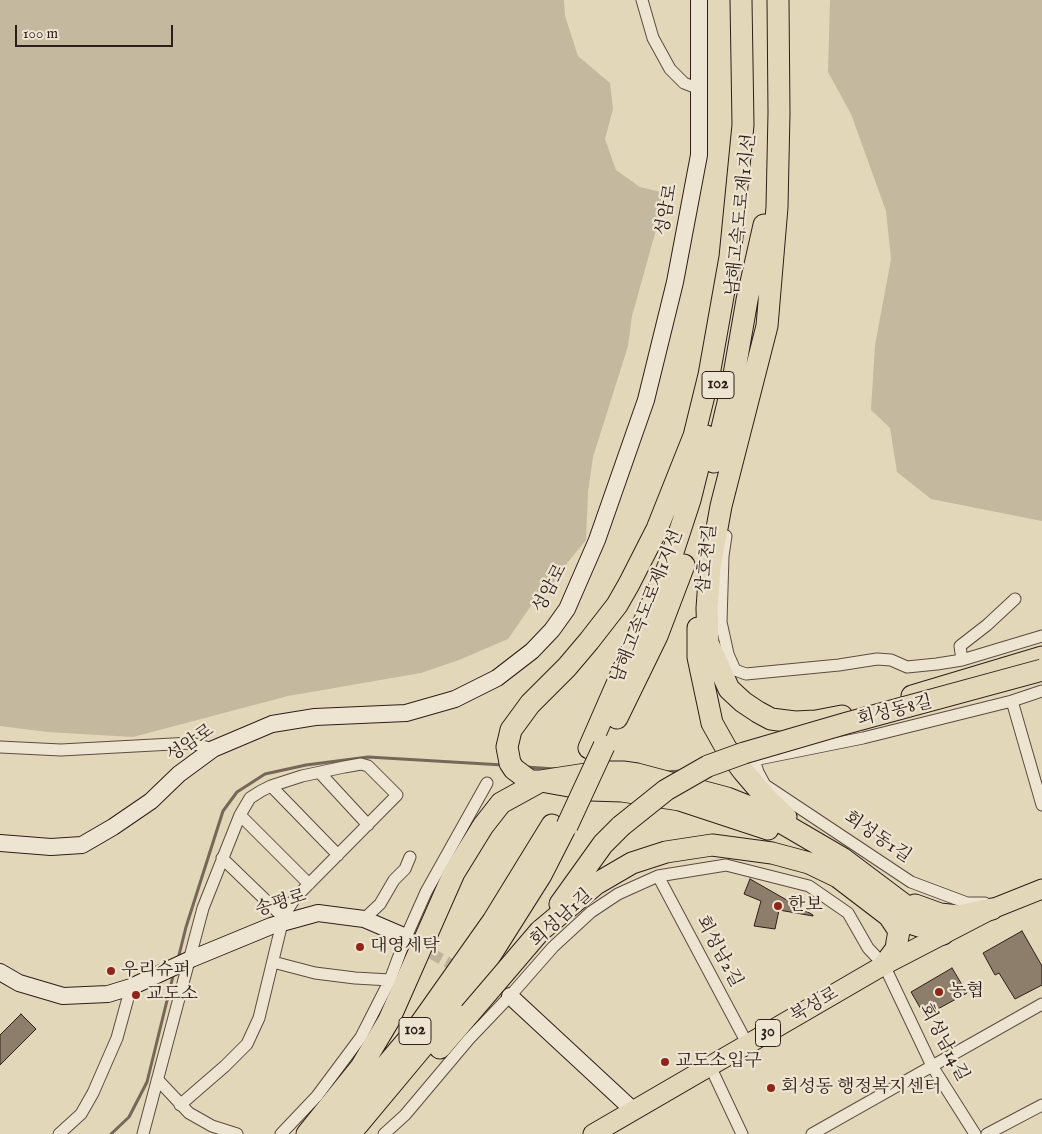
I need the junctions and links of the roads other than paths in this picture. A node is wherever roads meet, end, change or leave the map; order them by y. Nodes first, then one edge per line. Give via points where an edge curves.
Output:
1 (642, 0) edge
2 (699, 0) edge
3 (741, 0) edge
4 (751, 0) edge
5 (766, 0) edge
6 (778, 0) edge
7 (699, 89) junction
8 (785, 140) dead end
9 (765, 222) junction
10 (1015, 599) dead end
11 (1042, 636) edge
12 (1042, 657) edge
13 (962, 660) junction
14 (1042, 670) edge
15 (1042, 691) edge
16 (1012, 701) junction
17 (0, 747) edge
18 (597, 747) junction
19 (213, 749) junction
20 (749, 770) junction
21 (320, 773) junction
22 (531, 778) junction
23 (487, 783) dead end
24 (271, 786) junction
25 (1042, 805) edge
26 (240, 814) junction
27 (368, 825) junction
28 (560, 825) junction
29 (0, 843) edge
30 (819, 845) junction
31 (338, 855) junction
32 (410, 857) dead end
33 (222, 858) junction
34 (658, 876) junction
35 (310, 884) junction
36 (1038, 893) edge
37 (998, 906) junction
38 (893, 907) junction
39 (364, 919) junction
40 (282, 920) junction
41 (919, 926) junction
42 (540, 931) junction
43 (943, 934) junction
44 (414, 938) junction
45 (191, 959) junction
46 (273, 962) junction
47 (884, 965) junction
48 (0, 972) edge
49 (390, 980) junction
50 (131, 987) junction
51 (507, 995) junction
52 (1042, 1004) edge
53 (748, 1045) junction
54 (710, 1066) junction
55 (932, 1066) junction
56 (158, 1080) junction
57 (180, 1105) junction
58 (1042, 1105) edge
59 (634, 1110) junction
60 (59, 1134) edge
61 (143, 1134) edge
62 (237, 1134) edge
63 (281, 1134) edge
64 (307, 1134) edge
65 (328, 1134) edge
66 (350, 1134) edge
67 (360, 1134) edge
68 (384, 1134) edge
69 (593, 1134) edge
70 (742, 1134) edge
71 (812, 1134) edge
72 (975, 1134) edge
73 (987, 1134) edge

1 - 7 street via 653,38 670,68 684,84
2 - 7 main road, 성암로
3 - 22 highway via 743,125 730,257 709,375 694,436 650,545 617,605 511,730 510,763
4 - 18 highway, 남해고속도로제1지선 / 102 via 749,165 739,272 713,407 690,500 668,568
5 - 9 highway, 남해고속도로제1지선 / 102 via 770,144
6 - 12 highway via 777,207 768,326 721,506 710,567 708,643 729,689 752,709 771,719 795,722 816,721 871,709
7 - 19 main road, 성암로 via 699,155 675,282 646,400 597,540 567,609 552,630 532,651 497,678 455,699 406,713 316,717 272,724
8 - 13 street, 삼호천길 via 785,190 774,311 764,367 734,486 723,556 721,622 728,654 735,670 746,674 877,659 891,660 907,667
9 - 18 highway, 남해고속도로제1지선 / 102 via 732,386 705,499 686,559 657,636
9 - 20 highway via 754,344 698,581 698,657 712,723 726,748
10 - 13 street via 960,646
11 - 13 street, 삼호천길
14 - 42 highway, bridge via 744,753 708,766 666,790 621,826 603,844
15 - 16 street, 회성동8길
16 - 20 street, 회성동8길
16 - 25 street
17 - 19 street via 62,750 192,743
18 - 28 highway, 남해고속도로제1지선 / 102
19 - 29 main road, 성암로 via 179,774 151,801 82,845 51,847
20 - 30 highway via 767,799
20 - 37 street, 회성동1길 via 758,772 765,785 911,882 967,902
21 - 24 street
21 - 27 street
21 - 27 street via 362,764 397,795
22 - 30 highway via 600,772 637,774 727,798 765,813
22 - 41 highway via 590,790 622,791 680,800 759,825 823,859
22 - 44 highway via 501,803 483,826
23 - 44 street via 426,892
24 - 26 street via 250,798
24 - 31 street
26 - 33 street
26 - 35 street
27 - 31 street
28 - 65 highway, 남해고속도로제1지선 / 102 via 416,1030
28 - 66 highway, 남해고속도로제1지선 / 102 via 541,875 488,959 445,1020
30 - 38 highway via 842,858
31 - 35 street
32 - 39 street via 380,904
33 - 40 street
33 - 45 street via 203,908
34 - 47 street, 회성남1길 via 726,865 810,886 848,913 868,948
34 - 51 street, 회성남1길 via 618,894 591,912
34 - 53 street, 회성남2길
35 - 40 street via 295,898
36 - 37 main road, 북성로 / 30
37 - 38 highway via 959,916
37 - 43 main road, 북성로 / 30
38 - 41 highway
38 - 42 highway via 810,863 772,853 712,845 666,852 632,863 596,884
38 - 43 highway
38 - 47 highway via 898,937 896,949
39 - 40 main road, 송평로 via 318,913
39 - 44 main road, 송평로
40 - 45 main road, 송평로
40 - 46 street
41 - 43 highway
42 - 67 highway, bridge via 388,1110
43 - 47 main road, 북성로 / 30
44 - 49 street
44 - 64 highway via 385,1028 361,1067
45 - 50 main road, 송평로
45 - 56 street
46 - 49 street via 315,973
46 - 57 street via 259,1018 247,1044
47 - 53 main road, 북성로 / 30
47 - 55 street, 회성남14길
48 - 50 main road via 19,983 63,996 108,994
49 - 63 street via 361,1037 317,1096
50 - 60 street via 117,1038 93,1093 81,1114
51 - 59 main road
51 - 68 street, 회성남1길 via 405,1115
52 - 55 street
53 - 54 main road, 북성로 / 30
54 - 59 main road, 북성로 / 30
54 - 70 street
55 - 71 street
55 - 72 street, 회성남14길
56 - 57 street
56 - 61 street
57 - 62 street via 200,1120
58 - 73 street
59 - 69 main road, 북성로 / 30

